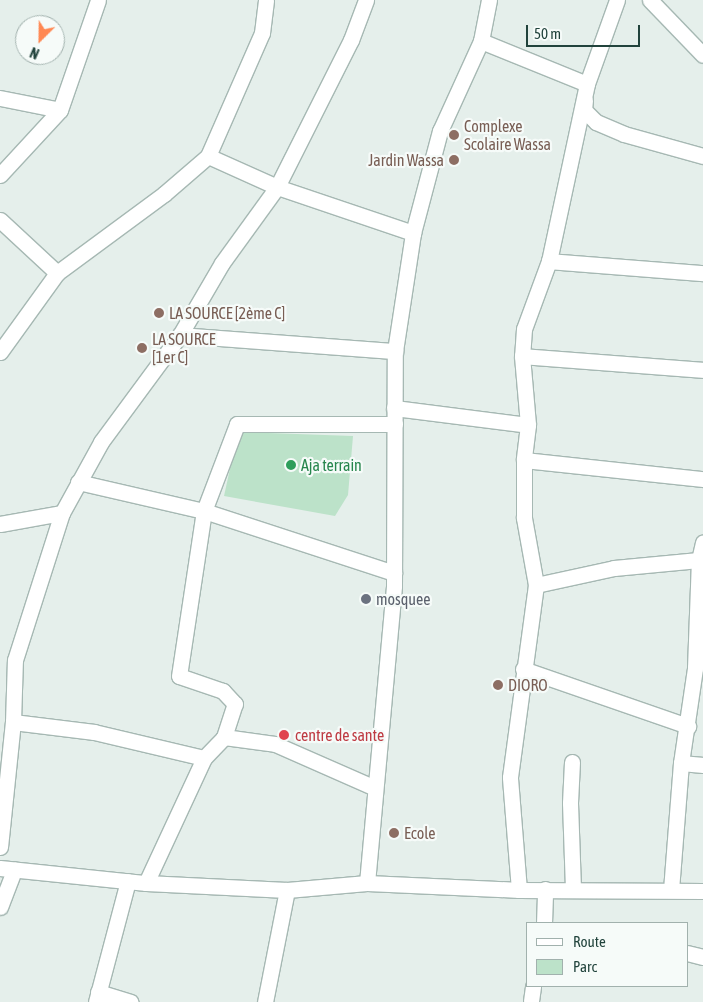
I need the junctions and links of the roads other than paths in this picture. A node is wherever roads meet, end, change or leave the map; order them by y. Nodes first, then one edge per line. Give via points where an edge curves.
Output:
1 (98, 0) edge
2 (266, 0) edge
3 (366, 0) edge
4 (489, 0) edge
5 (617, 0) edge
6 (650, 0) edge
7 (481, 41) junction
8 (703, 55) edge
9 (587, 84) junction
10 (0, 98) edge
11 (60, 110) junction
12 (208, 156) junction
13 (703, 156) edge
14 (0, 175) edge
15 (277, 187) junction
16 (0, 220) edge
17 (413, 233) junction
18 (549, 260) junction
19 (57, 273) junction
20 (703, 273) edge
21 (180, 335) junction
22 (395, 351) junction
23 (0, 352) edge
24 (522, 356) junction
25 (703, 370) edge
26 (394, 408) junction
27 (395, 424) junction
28 (528, 425) junction
29 (524, 460) junction
30 (703, 479) edge
31 (78, 482) junction
32 (204, 511) junction
33 (62, 513) junction
34 (0, 524) edge
35 (703, 542) edge
36 (701, 566) edge
37 (394, 573) junction
38 (536, 585) junction
39 (523, 669) junction
40 (699, 669) edge
41 (13, 722) junction
42 (688, 726) junction
43 (224, 737) junction
44 (204, 758) junction
45 (572, 762) dead end
46 (681, 763) junction
47 (703, 765) edge
48 (375, 788) junction
49 (0, 847) edge
50 (7, 869) edge
51 (128, 881) junction
52 (146, 883) junction
53 (367, 883) junction
54 (545, 889) junction
55 (573, 889) junction
56 (287, 890) junction
57 (519, 890) junction
58 (671, 890) junction
59 (703, 891) edge
60 (0, 907) edge
61 (545, 922) edge
62 (688, 953) edge
63 (703, 957) edge
64 (97, 997) edge
65 (131, 1002) edge
66 (269, 1002) edge

1 - 11 street
2 - 12 street via 262,33
3 - 15 street via 351,40
4 - 7 street
5 - 9 street
6 - 8 street
7 - 9 street
7 - 17 street via 440,131
9 - 13 street via 584,110 596,122 624,134
9 - 18 street
10 - 11 street
11 - 14 street
12 - 15 street
12 - 19 street via 164,194
15 - 17 street
15 - 21 street via 222,263
16 - 19 street
17 - 22 street
18 - 20 street
18 - 24 street via 524,329
19 - 23 street
21 - 22 street
21 - 31 street via 101,442
22 - 26 street
24 - 25 street
24 - 28 street
26 - 27 street
26 - 28 street
27 - 32 street via 237,424
27 - 37 street
28 - 29 street
29 - 30 street
29 - 38 street via 524,518
31 - 32 street
31 - 33 street
32 - 37 street
32 - 43 street via 180,676 223,691 235,704
33 - 34 street
33 - 41 street via 15,660
35 - 36 street
36 - 38 street via 614,568
36 - 40 street
37 - 48 street
38 - 39 street
39 - 42 street
39 - 57 street via 510,777
40 - 42 street
41 - 44 street via 94,732
41 - 49 street
42 - 46 street
43 - 44 street
43 - 48 street via 275,744
44 - 52 street
45 - 55 street
46 - 47 street
46 - 58 street
48 - 53 street
50 - 51 street
50 - 60 street
51 - 52 street
51 - 64 street
52 - 56 street
53 - 56 street
53 - 57 street
54 - 55 street
54 - 57 street
54 - 61 street
55 - 58 street
56 - 66 street
58 - 59 street
62 - 63 street
64 - 65 street

